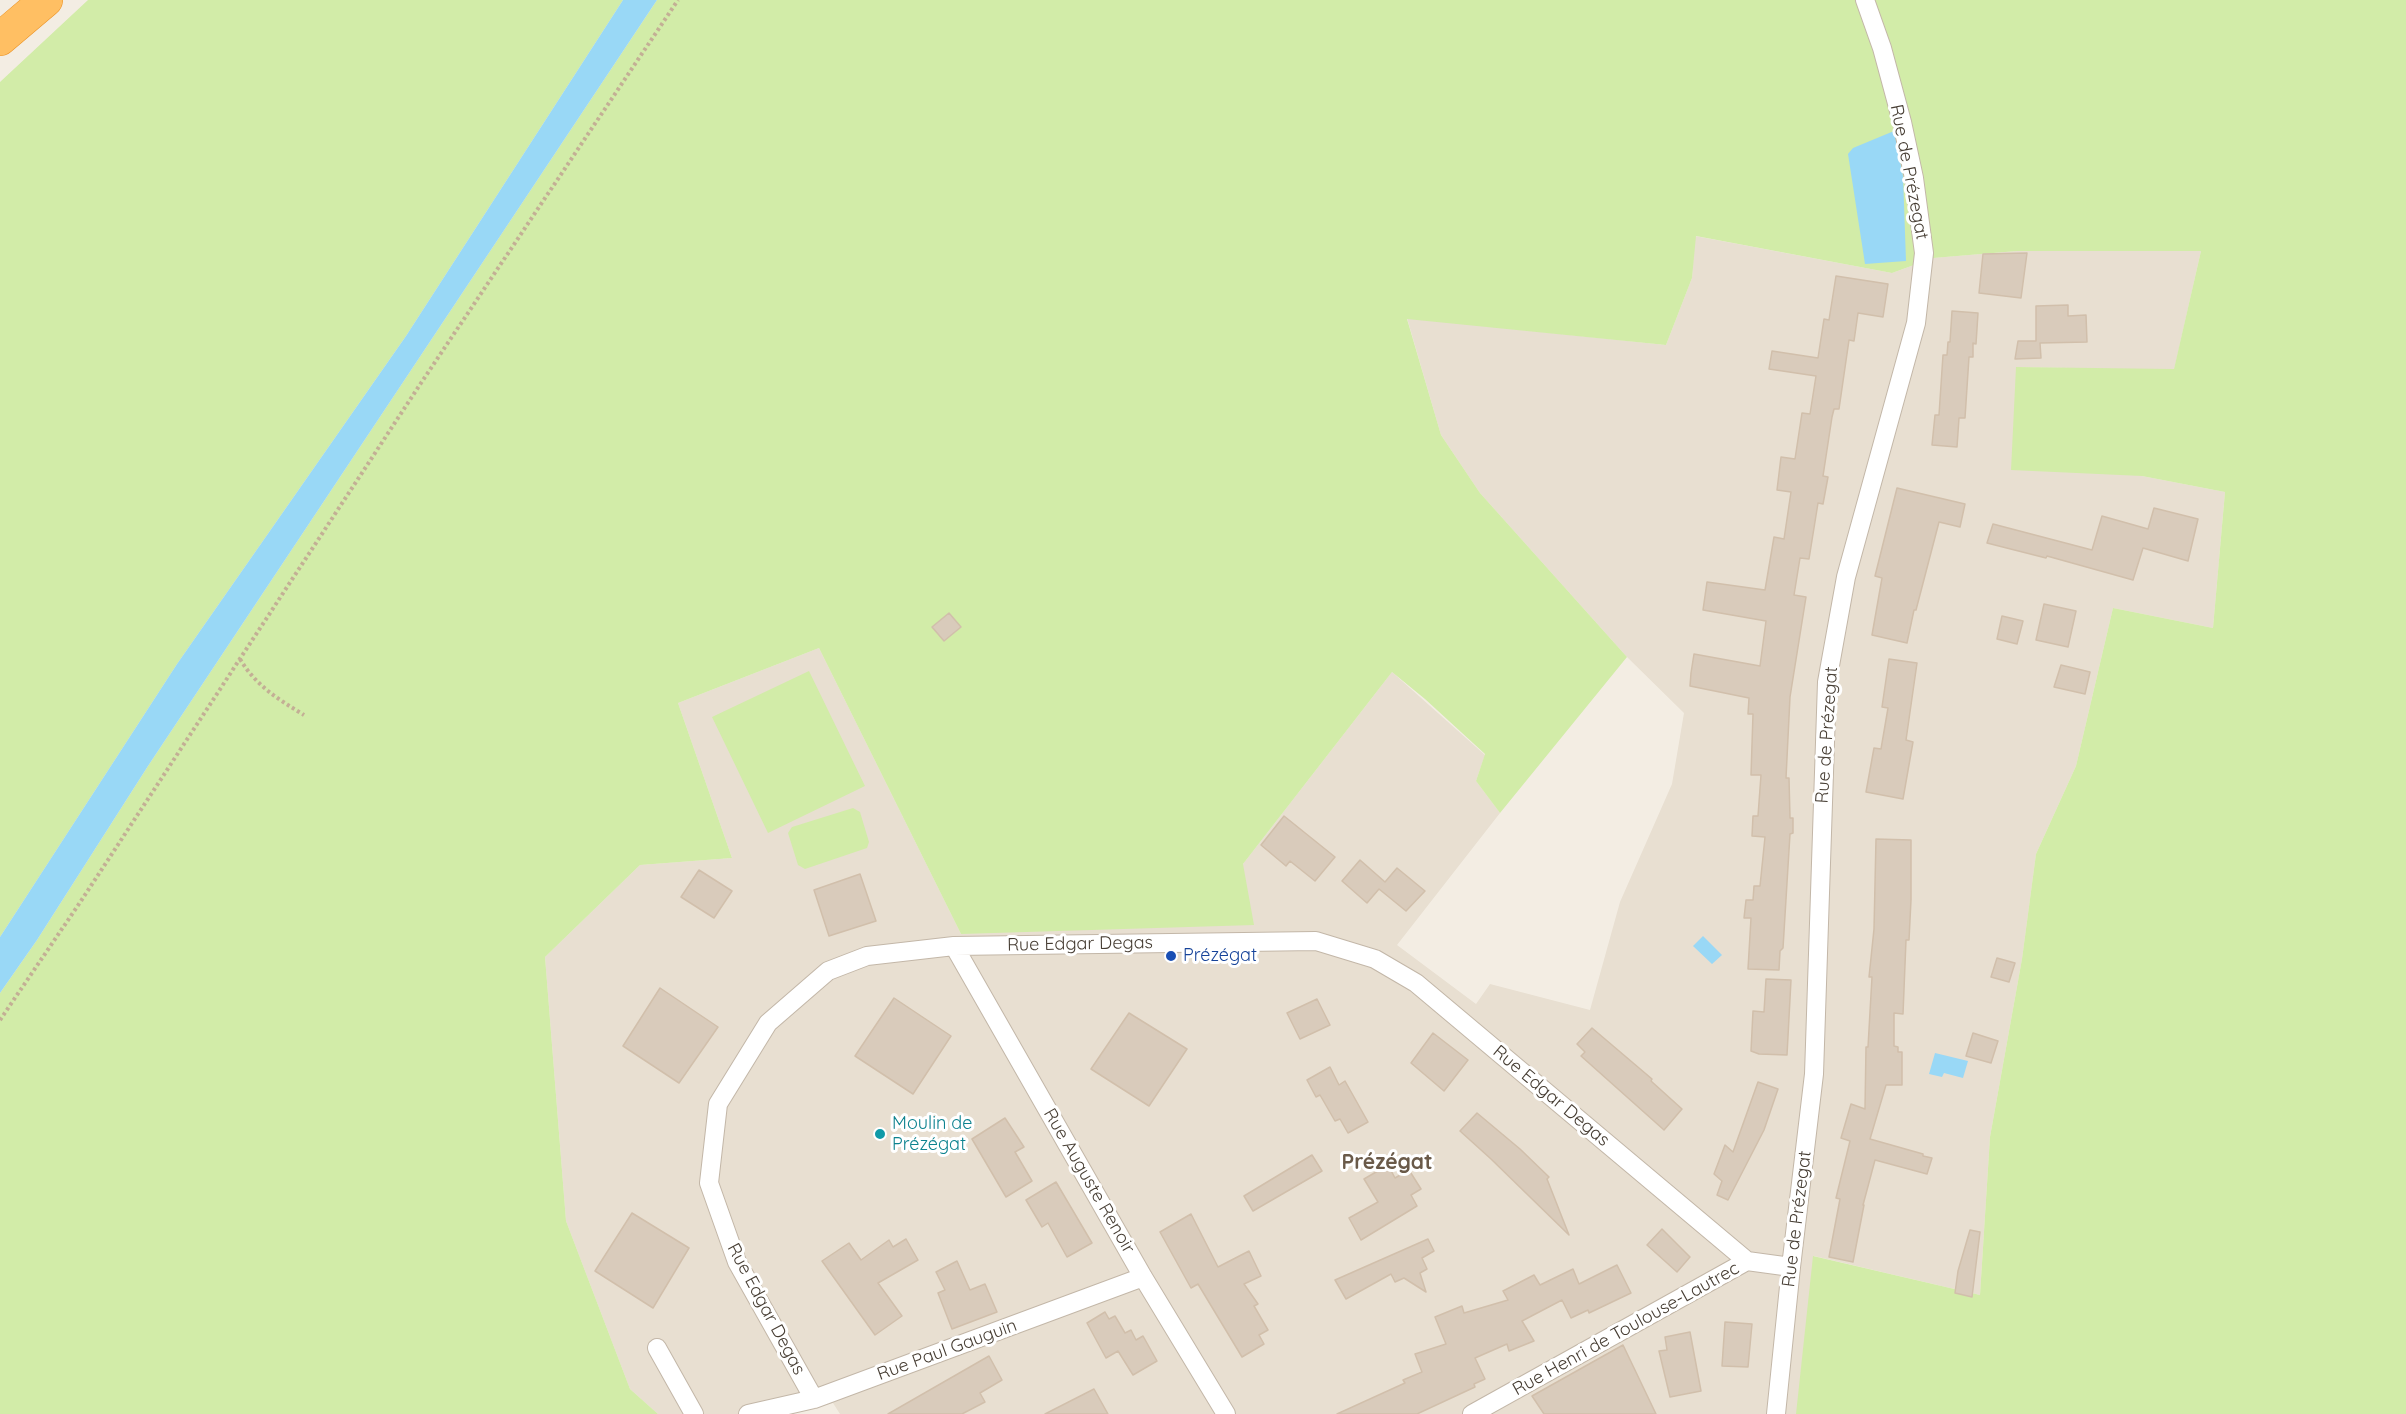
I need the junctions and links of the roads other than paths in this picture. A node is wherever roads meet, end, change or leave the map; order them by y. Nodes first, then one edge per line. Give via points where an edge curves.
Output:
1 (46, 0) edge
2 (1865, 0) edge
3 (0, 39) edge
4 (954, 946) junction
5 (1747, 1261) junction
6 (1791, 1267) junction
7 (1143, 1277) junction
8 (657, 1348) dead end
9 (814, 1399) junction
10 (694, 1414) edge
11 (748, 1414) edge
12 (1226, 1414) edge
13 (1472, 1414) edge
14 (1776, 1414) edge

1 - 3 highway
2 - 6 street, Rue de Prézegat via 1902,122 1924,252 1916,323 1846,577 1827,682 1814,1074
4 - 5 street, Rue Edgar Degas via 1316,941 1375,959 1416,983
4 - 7 street, Rue Auguste Renoir
4 - 9 street, Rue Edgar Degas via 867,956 828,971 768,1023 718,1104 709,1184 737,1262
5 - 6 street
5 - 13 street, Rue Henri de Toulouse-Lautrec
6 - 14 street, Rue de Prézegat
7 - 9 street, Rue Paul Gauguin
7 - 12 street, Rue Auguste Renoir
8 - 10 street
9 - 11 street, Rue Paul Gauguin

